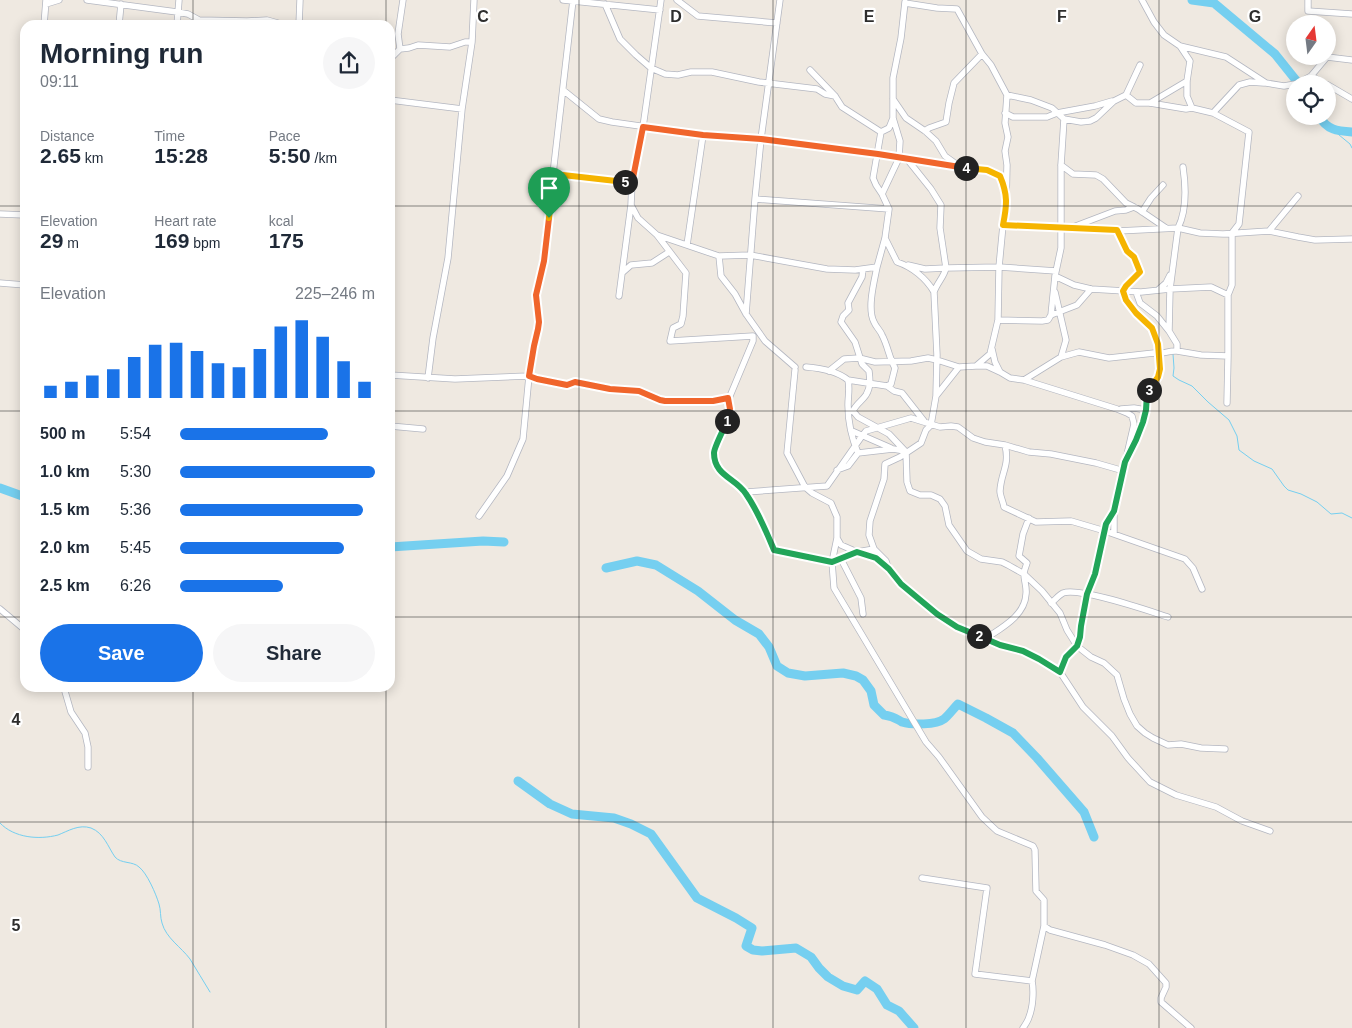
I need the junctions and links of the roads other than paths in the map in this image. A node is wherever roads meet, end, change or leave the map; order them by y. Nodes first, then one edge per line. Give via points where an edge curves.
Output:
1 (60, 0) edge
2 (87, 0) edge
3 (179, 0) edge
4 (300, 0) edge
5 (403, 0) edge
6 (474, 0) edge
7 (563, 0) edge
8 (661, 0) edge
9 (677, 0) edge
10 (780, 0) edge
11 (1142, 0) edge
12 (1308, 0) edge
13 (573, 1) edge
14 (46, 2) edge
15 (905, 2) edge
16 (120, 4) junction
17 (605, 4) junction
18 (660, 10) junction
19 (177, 12) junction
20 (1352, 14) edge
21 (44, 20) edge
22 (119, 20) edge
23 (177, 20) edge
24 (198, 20) edge
25 (298, 20) edge
26 (777, 23) junction
27 (472, 42) junction
28 (1180, 46) junction
29 (400, 49) junction
30 (395, 54) edge
31 (982, 54) junction
32 (1352, 60) edge
33 (1140, 65) dead end
34 (651, 68) junction
35 (810, 70) dead end
36 (1312, 75) edge
37 (1187, 82) junction
38 (1266, 83) junction
39 (768, 84) junction
40 (1286, 86) edge
41 (563, 90) junction
42 (1336, 90) edge
43 (1007, 94) junction
44 (1126, 95) junction
45 (835, 96) junction
46 (893, 99) junction
47 (1352, 99) edge
48 (1114, 100) junction
49 (395, 101) edge
50 (1150, 103) junction
51 (1192, 108) junction
52 (462, 109) junction
53 (1005, 112) junction
54 (1057, 112) junction
55 (1213, 113) junction
56 (893, 118) junction
57 (1064, 119) junction
58 (643, 127) junction
59 (925, 131) junction
60 (881, 132) junction
61 (703, 135) junction
62 (761, 139) junction
63 (878, 154) junction
64 (899, 158) junction
65 (907, 159) junction
66 (1061, 165) junction
67 (1184, 167) dead end
68 (960, 168) junction
69 (554, 174) junction
70 (632, 183) junction
71 (1163, 185) dead end
72 (1006, 190) junction
73 (882, 194) junction
74 (1298, 196) dead end
75 (754, 199) junction
76 (631, 205) junction
77 (1134, 207) junction
78 (889, 209) junction
79 (1142, 212) junction
80 (0, 214) edge
81 (20, 214) edge
82 (1003, 225) junction
83 (1060, 227) junction
84 (1071, 228) junction
85 (1166, 228) junction
86 (1178, 228) junction
87 (1117, 230) junction
88 (1269, 231) junction
89 (1232, 233) junction
90 (657, 235) junction
91 (884, 238) junction
92 (1352, 239) edge
93 (687, 245) junction
94 (669, 252) junction
95 (750, 255) junction
96 (719, 256) junction
97 (906, 265) junction
98 (877, 267) junction
99 (946, 268) junction
100 (999, 268) junction
101 (863, 269) junction
102 (1172, 271) junction
103 (623, 272) junction
104 (1056, 273) junction
105 (0, 283) edge
106 (20, 285) edge
107 (1054, 288) junction
108 (1091, 288) junction
109 (1170, 289) junction
110 (1158, 290) junction
111 (1123, 291) junction
112 (934, 292) junction
113 (1136, 292) junction
114 (1228, 294) junction
115 (619, 296) dead end
116 (1060, 311) junction
117 (746, 314) junction
118 (1051, 315) junction
119 (998, 320) junction
120 (1169, 331) junction
121 (992, 349) junction
122 (1177, 351) junction
123 (1159, 354) junction
124 (1228, 356) junction
125 (1061, 357) junction
126 (859, 358) junction
127 (937, 360) junction
128 (891, 361) junction
129 (976, 366) junction
130 (806, 367) dead end
131 (959, 367) junction
132 (829, 371) junction
133 (1000, 372) junction
134 (395, 375) edge
135 (529, 376) junction
136 (428, 378) junction
137 (848, 380) junction
138 (1024, 380) junction
139 (870, 384) junction
140 (887, 386) junction
141 (936, 396) junction
142 (728, 398) junction
143 (1226, 403) dead end
144 (1117, 409) junction
145 (1146, 410) junction
146 (928, 424) junction
147 (395, 426) edge
148 (878, 427) junction
149 (423, 429) dead end
150 (852, 431) junction
151 (862, 436) junction
152 (1005, 445) junction
153 (855, 446) junction
154 (893, 449) junction
155 (906, 452) junction
156 (858, 453) junction
157 (1125, 462) junction
158 (838, 470) junction
159 (1124, 471) junction
160 (805, 487) junction
161 (746, 492) junction
162 (1114, 511) junction
163 (480, 516) dead end
164 (1029, 518) junction
165 (1105, 531) junction
166 (1114, 534) junction
167 (837, 538) junction
168 (874, 549) junction
169 (857, 552) junction
170 (842, 559) junction
171 (832, 562) junction
172 (889, 569) junction
173 (1024, 574) junction
174 (1202, 589) dead end
175 (1087, 594) junction
176 (1051, 602) junction
177 (0, 609) edge
178 (863, 614) dead end
179 (1168, 617) dead end
180 (20, 626) edge
181 (985, 638) junction
182 (1077, 646) junction
183 (1060, 672) junction
184 (65, 692) edge
185 (1225, 749) dead end
186 (88, 767) dead end
187 (1270, 830) dead end
188 (922, 878) dead end
189 (1044, 926) junction
190 (1032, 981) junction
191 (1023, 1028) edge
192 (1191, 1028) edge

1 - 14 street
2 - 16 street
3 - 19 street
4 - 25 street
5 - 29 street via 398,34
6 - 27 street
7 - 13 street
8 - 18 street
9 - 26 street via 698,16
10 - 26 street
11 - 28 street via 1164,35
12 - 20 street via 1308,11
13 - 17 street
13 - 41 street
14 - 21 street
15 - 31 street via 957,9
15 - 46 street via 893,78
16 - 19 street
16 - 22 street
17 - 18 street
17 - 34 street via 620,39
18 - 34 street
19 - 23 street
19 - 24 street
26 - 39 street
27 - 29 street via 450,47 418,45
27 - 52 street
28 - 37 street via 1190,61
28 - 38 street via 1226,57
29 - 30 street
31 - 43 street
31 - 59 street via 954,83 946,122
32 - 36 street via 1327,57
33 - 44 street
34 - 39 street via 678,76 712,72
34 - 58 street
35 - 45 street
37 - 50 street
37 - 51 street via 1186,96
38 - 40 street
38 - 55 street via 1239,85
39 - 45 street via 817,89
39 - 62 street
41 - 58 street via 599,119
41 - 69 street
42 - 47 street
43 - 53 street
43 - 54 street
44 - 48 street
44 - 50 street via 1136,103
45 - 60 street via 842,107
46 - 56 street
46 - 59 street via 906,118
48 - 54 street
48 - 57 street via 1090,121
49 - 52 street
50 - 51 street
51 - 55 street
52 - 136 street via 448,258 432,338
53 - 54 street via 1013,118 1047,117
53 - 72 street via 1008,137
54 - 57 street
55 - 89 street via 1249,132 1239,224
56 - 60 street via 890,128
56 - 64 street via 900,141
57 - 66 street
58 - 61 street
58 - 70 street
59 - 68 street via 945,156
60 - 63 street
61 - 62 street
61 - 93 street
62 - 63 street
62 - 75 street
63 - 64 street
63 - 73 street via 874,178
64 - 65 street
64 - 73 street
65 - 68 street
65 - 99 street via 941,205 940,228
66 - 77 street via 1074,174 1096,175 1103,179
66 - 83 street
67 - 86 street via 1185,198
68 - 72 street via 987,170 1000,176
69 - 70 street
69 - 135 street via 544,261 536,295 539,322
70 - 76 street
71 - 79 street
72 - 82 street
73 - 78 street
74 - 88 street
75 - 78 street
75 - 95 street
76 - 90 street via 638,218
76 - 103 street
77 - 79 street
77 - 84 street
78 - 91 street
79 - 85 street
80 - 81 street
82 - 83 street
82 - 100 street
83 - 84 street
83 - 104 street via 1061,248
84 - 87 street
85 - 86 street
85 - 87 street
86 - 89 street via 1200,233
86 - 102 street
87 - 111 street via 1140,272
88 - 89 street
88 - 92 street via 1315,240
89 - 114 street via 1232,285
90 - 93 street
90 - 94 street
91 - 97 street via 897,262
91 - 98 street
93 - 96 street
94 - 103 street via 652,263 632,265
94 - 142 street via 686,273 683,316 680,324 673,328 670,341 752,336 753,341
95 - 96 street
95 - 101 street via 827,269
95 - 117 street
96 - 117 street via 721,276
97 - 99 street via 925,269
97 - 112 street
98 - 101 street
98 - 128 street via 871,312
99 - 100 street
99 - 112 street
100 - 104 street
100 - 119 street
101 - 126 street via 848,303 849,310 841,322 855,342
102 - 109 street
102 - 110 street
103 - 115 street
104 - 107 street
104 - 108 street via 1074,285
105 - 106 street
107 - 116 street
107 - 118 street
108 - 111 street
108 - 116 street via 1077,305
109 - 110 street
109 - 114 street via 1211,287
109 - 120 street
110 - 113 street
111 - 113 street
111 - 123 street via 1136,313 1152,328
112 - 127 street
113 - 120 street via 1140,303
114 - 124 street
116 - 118 street
116 - 125 street via 1066,340
117 - 160 street via 766,341 795,369 787,452
118 - 119 street via 1042,322
119 - 121 street
120 - 122 street via 1177,344
121 - 129 street
121 - 133 street
122 - 123 street
122 - 124 street
123 - 125 street via 1109,358 1079,352
123 - 145 street via 1160,369 1147,394
124 - 143 street
125 - 138 street
126 - 128 street
126 - 132 street via 844,359
126 - 139 street via 869,371
127 - 128 street
127 - 131 street
127 - 141 street
128 - 140 street via 895,368 891,384
129 - 131 street
129 - 133 street via 987,366
130 - 132 street
131 - 141 street
132 - 137 street
133 - 138 street via 1010,378
134 - 136 street
135 - 136 street
135 - 142 street via 567,385 575,382 639,391 665,401
135 - 163 street via 522,439 507,476
137 - 139 street
137 - 150 street
138 - 144 street
139 - 140 street
139 - 148 street via 853,411
140 - 146 street via 902,393
141 - 146 street
142 - 161 street via 728,419 714,450 714,459 720,472
144 - 145 street
144 - 157 street via 1132,416 1134,424
145 - 157 street
146 - 148 street via 911,418
146 - 152 street via 958,427 973,438
146 - 155 street via 921,443
147 - 149 street
148 - 151 street
148 - 155 street
150 - 151 street
150 - 153 street
151 - 153 street
151 - 154 street
152 - 159 street
152 - 164 street via 1008,460 1000,494 1004,507
153 - 156 street
153 - 158 street
154 - 155 street
154 - 156 street
155 - 168 street via 885,464 884,479 870,521 869,535
155 - 173 street via 910,491 940,499 949,525 967,551 981,559 1002,562
156 - 158 street via 848,466
157 - 159 street
158 - 160 street via 827,486
159 - 162 street
160 - 161 street
160 - 167 street via 831,503 836,517
161 - 171 street via 774,550
162 - 165 street
162 - 166 street
164 - 165 street via 1036,522 1071,521
164 - 173 street via 1022,534 1019,556 1027,563
165 - 166 street
165 - 175 street
166 - 174 street via 1185,559 1193,568
167 - 169 street via 841,545
167 - 171 street
168 - 169 street
168 - 172 street
169 - 170 street
169 - 172 street via 876,558
170 - 171 street
170 - 178 street via 861,598
171 - 189 street via 834,588 926,742 982,817 997,831 1033,846 1036,891 1044,900
172 - 181 street via 901,584 937,614 957,627
173 - 176 street
173 - 181 street via 1025,603 1005,626
175 - 176 street via 1063,594
175 - 179 street
175 - 182 street
176 - 182 street
177 - 180 street
181 - 183 street via 1023,651
182 - 183 street via 1066,657
182 - 185 street via 1117,675 1130,714 1137,726 1153,738 1168,745
183 - 187 street via 1083,707 1150,782
184 - 186 street via 71,712 86,733
188 - 190 street via 987,888 975,974
189 - 190 street
189 - 192 street via 1108,946 1150,964 1166,983 1161,1002
190 - 191 street via 1031,1008

